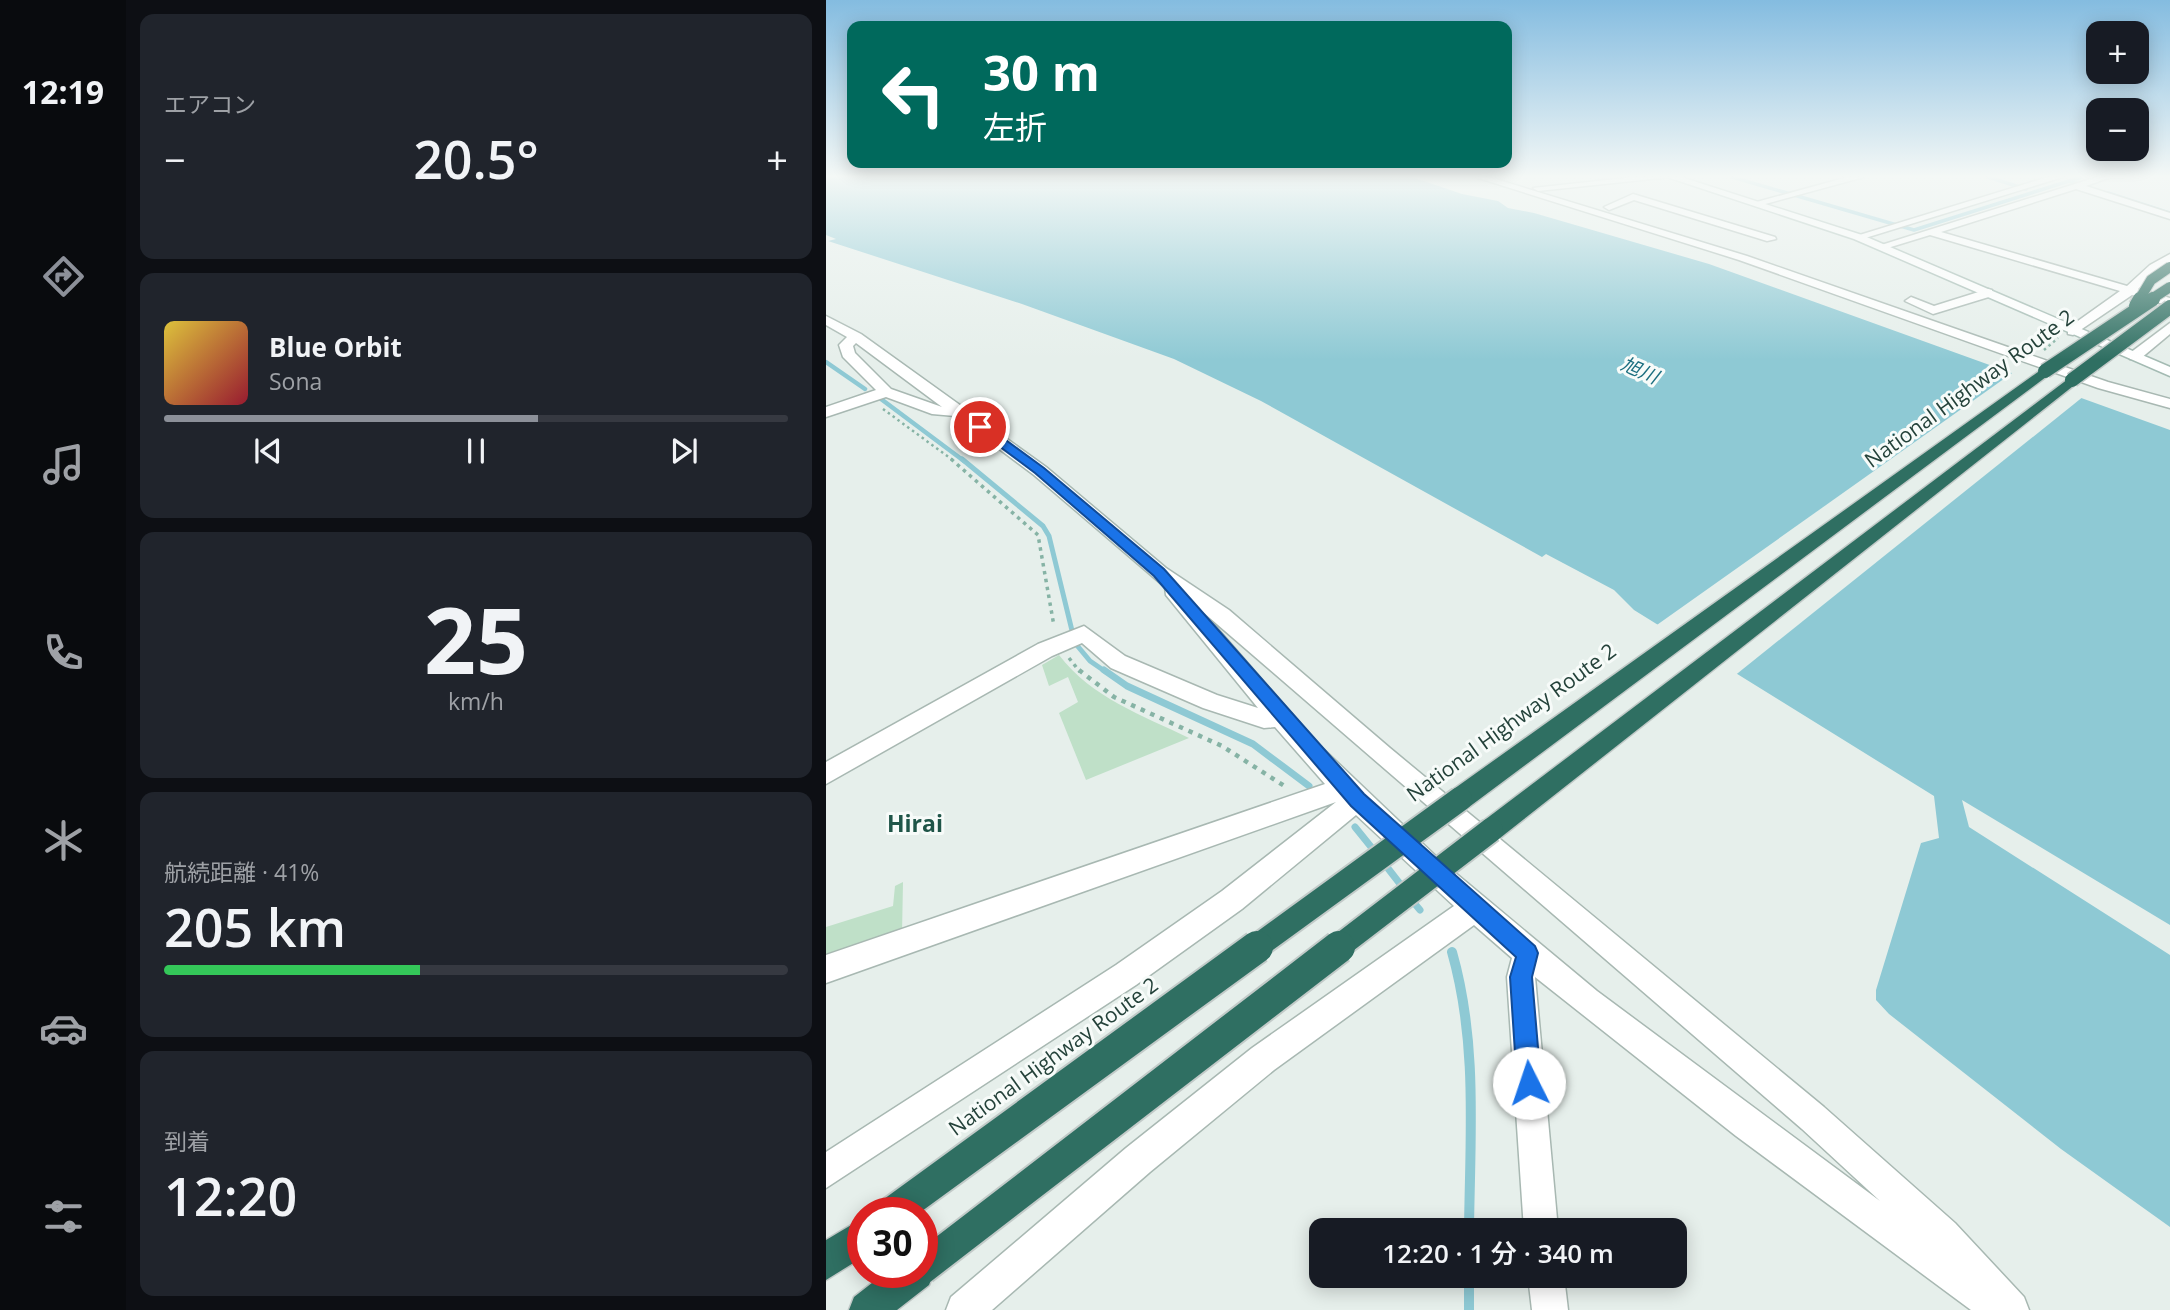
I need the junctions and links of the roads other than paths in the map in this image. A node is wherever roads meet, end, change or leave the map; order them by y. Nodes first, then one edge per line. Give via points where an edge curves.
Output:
1 (1678, 238) edge
2 (1703, 238) edge
3 (1710, 238) edge
4 (1861, 238) edge
5 (1911, 238) edge
6 (1946, 238) edge
7 (1881, 247) junction
8 (1768, 256) dead end
9 (2170, 257) edge
10 (1743, 258) junction
11 (2170, 267) edge
12 (2170, 287) edge
13 (2130, 290) junction
14 (1988, 293) junction
15 (1855, 296) junction
16 (2170, 305) edge
17 (2135, 308) junction
18 (826, 320) edge
19 (2170, 327) edge
20 (2073, 331) junction
21 (856, 337) junction
22 (2135, 356) junction
23 (2168, 374) edge
24 (886, 393) junction
25 (2170, 404) edge
26 (826, 412) edge
27 (960, 412) junction
28 (1159, 573) junction
29 (1282, 717) junction
30 (826, 774) edge
31 (1351, 794) junction
32 (1476, 907) junction
33 (1528, 953) junction
34 (826, 969) edge
35 (826, 1171) edge
36 (914, 1197) edge
37 (1540, 1218) edge
38 (847, 1247) edge
39 (938, 1256) edge
40 (826, 1262) edge
41 (895, 1288) edge
42 (1547, 1288) edge
43 (867, 1310) edge
44 (964, 1310) edge
45 (1550, 1310) edge
46 (2001, 1310) edge
47 (2011, 1310) edge

1 - 10 street
2 - 10 street
3 - 8 street
4 - 7 street
5 - 7 street
6 - 13 street
7 - 14 street
9 - 13 street
10 - 15 street
11 - 17 highway, bridge via 2151,280
12 - 17 highway, National Highway Route 2, bridge
13 - 16 street
13 - 20 street
14 - 15 street via 1933,310 1913,301
14 - 20 street
15 - 25 street
16 - 39 highway, bridge
17 - 36 highway, National Highway Route 2, bridge
18 - 21 street
19 - 22 street
20 - 22 street
21 - 24 street via 846,345 848,354
21 - 27 street
22 - 23 street
24 - 26 street
24 - 27 street via 937,411
27 - 28 street via 1040,471
28 - 29 street
28 - 47 street via 1222,615 1813,1118 1943,1235
29 - 30 street via 1264,719 1229,709 1118,662 1090,637 1068,640
29 - 31 street
31 - 32 street
31 - 34 street via 1303,802
31 - 35 street via 1232,901
32 - 33 street
32 - 44 street via 1263,1059
33 - 37 street via 1521,977
33 - 46 street via 1735,1117
38 - 40 highway
41 - 43 highway
42 - 45 street

